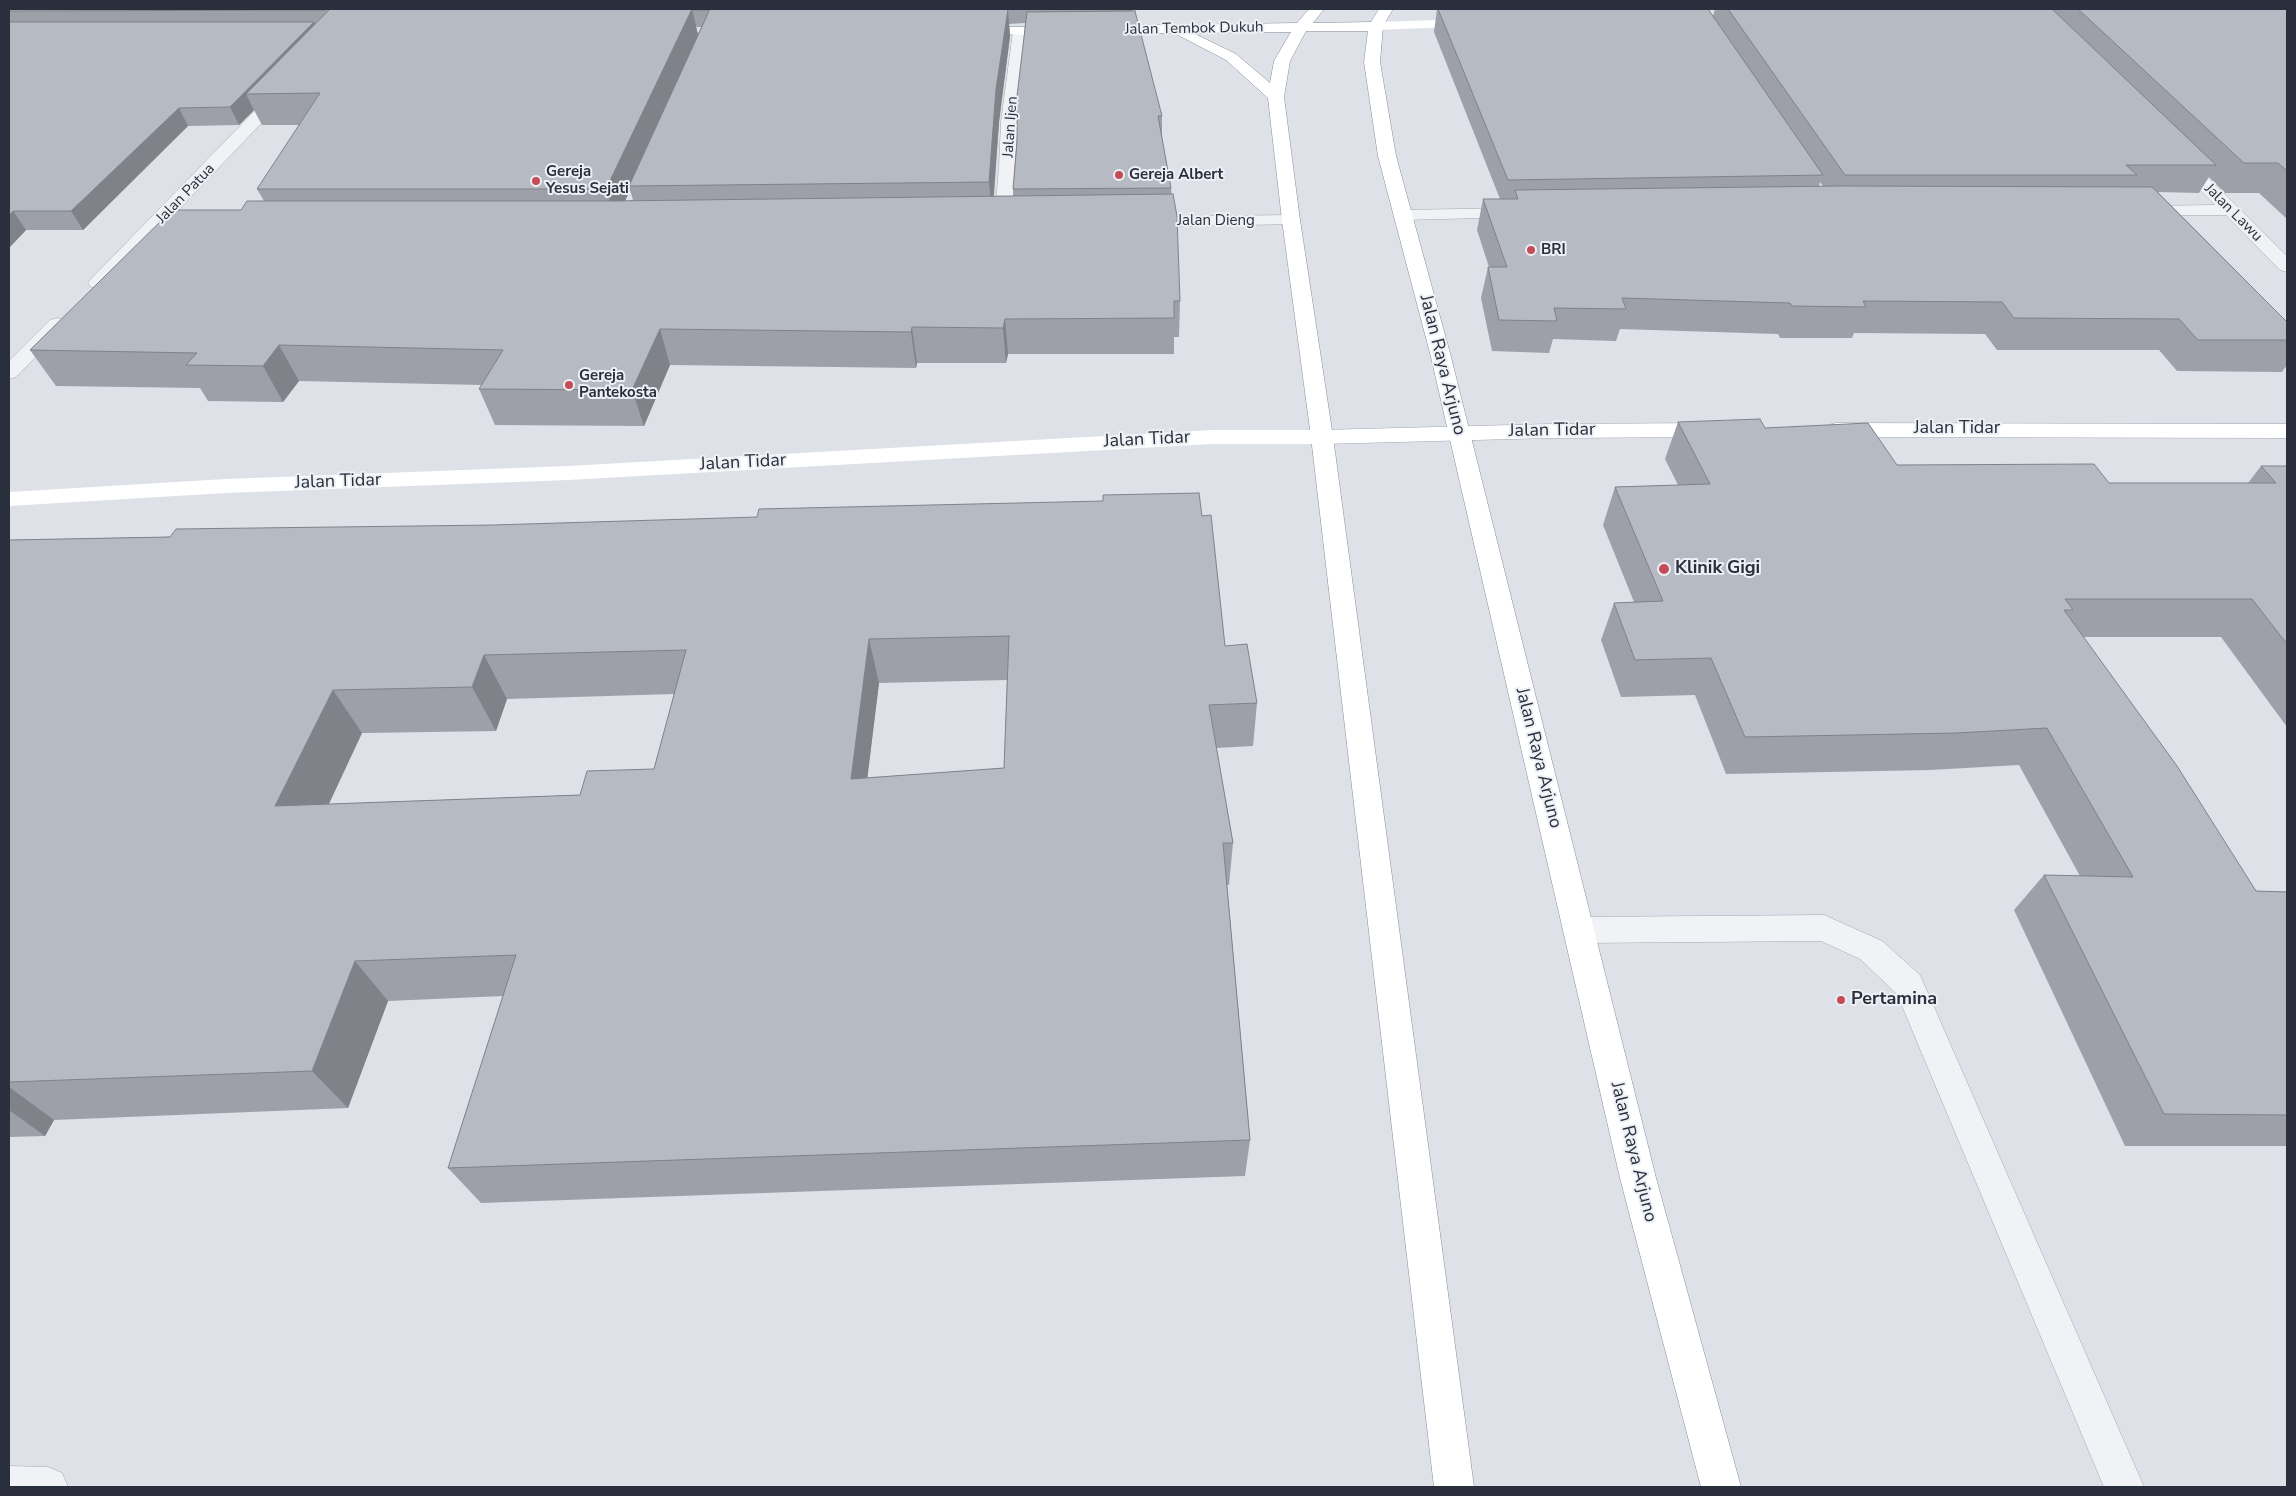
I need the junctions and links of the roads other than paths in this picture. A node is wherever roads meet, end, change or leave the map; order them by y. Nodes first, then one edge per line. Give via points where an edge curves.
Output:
1 (1316, 9) edge
2 (1386, 9) edge
3 (1491, 23) edge
4 (1376, 26) junction
5 (1300, 28) junction
6 (1172, 30) junction
7 (961, 31) edge
8 (1020, 31) junction
9 (292, 82) edge
10 (1276, 97) junction
11 (2168, 148) edge
12 (2231, 210) junction
13 (2125, 211) edge
14 (1528, 213) edge
15 (1403, 215) junction
16 (1291, 220) junction
17 (1122, 222) edge
18 (983, 223) edge
19 (1003, 223) junction
20 (1023, 223) edge
21 (178, 229) edge
22 (152, 230) junction
23 (2287, 266) edge
24 (89, 292) edge
25 (69, 313) edge
26 (9, 373) edge
27 (1730, 430) edge
28 (1820, 430) edge
29 (2287, 431) edge
30 (1459, 432) junction
31 (1322, 436) junction
32 (9, 499) edge
33 (1579, 930) junction
34 (9, 1486) edge
35 (48, 1487) edge
36 (1454, 1487) edge
37 (1721, 1487) edge
38 (2124, 1487) edge

1 - 5 main road
2 - 4 main road
3 - 4 main road, Jalan Tembok Dukuh
4 - 5 main road, Jalan Tembok Dukuh
4 - 15 main road, Jalan Raya Arjuno via 1372,62 1387,156
5 - 6 main road, Jalan Tembok Dukuh
5 - 10 main road via 1282,61
6 - 8 main road, Jalan Tembok Dukuh
6 - 10 main road via 1231,57
7 - 8 main road, Jalan Tembok Dukuh
8 - 19 street, Jalan Ijen via 1009,122
9 - 22 street, Jalan Patua
10 - 16 main road
11 - 12 street, Jalan Lawu
12 - 13 street
12 - 23 street, Jalan Lawu
14 - 15 street
15 - 30 main road, Jalan Raya Arjuno
16 - 17 street, Jalan Dieng
16 - 31 main road
18 - 19 street
19 - 20 street
21 - 22 street
22 - 24 street, Jalan Patua
25 - 26 street
27 - 30 main road, Jalan Tidar
28 - 29 main road, Jalan Tidar
30 - 31 main road, Jalan Tidar
30 - 33 main road, Jalan Raya Arjuno
31 - 32 main road, Jalan Tidar via 1212,437 568,473 226,486
31 - 36 main road
33 - 37 main road, Jalan Raya Arjuno via 1638,1178
33 - 38 street via 1824,928 1871,950 1909,985
34 - 35 street

